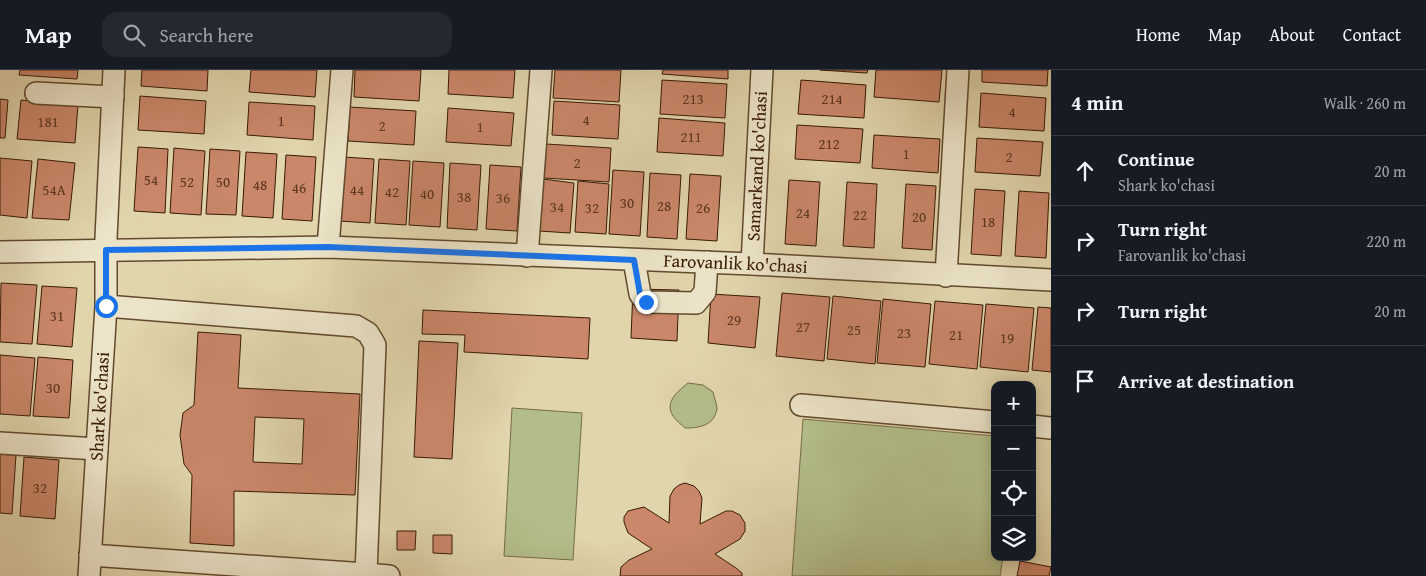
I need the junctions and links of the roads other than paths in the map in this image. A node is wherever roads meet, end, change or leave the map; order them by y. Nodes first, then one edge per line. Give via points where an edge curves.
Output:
1 (114, 70) edge
2 (342, 70) edge
3 (541, 70) edge
4 (762, 70) edge
5 (958, 70) edge
6 (36, 93) dead end
7 (113, 97) junction
8 (106, 244) junction
9 (328, 247) junction
10 (0, 252) edge
11 (527, 256) junction
12 (634, 260) junction
13 (708, 262) junction
14 (752, 264) junction
15 (946, 276) junction
16 (1051, 280) edge
17 (106, 306) junction
18 (801, 405) dead end
19 (991, 422) edge
20 (1036, 426) edge
21 (1051, 428) edge
22 (0, 443) edge
23 (97, 449) junction
24 (90, 566) edge
25 (366, 574) junction
26 (389, 576) edge

1 - 7 street, Shark ko'chasi
2 - 9 street
3 - 11 street
4 - 14 street, Samarkand ko'chasi
5 - 15 street
6 - 7 street
7 - 8 street, Shark ko'chasi
8 - 9 street, Farovanlik ko'chasi
8 - 10 street, Farovanlik ko'chasi
8 - 17 street, Shark ko'chasi
9 - 11 street, Farovanlik ko'chasi
11 - 12 street, Farovanlik ko'chasi
12 - 13 street, Farovanlik ko'chasi
12 - 13 street via 640,294 646,302 696,303 705,292
13 - 14 street, Farovanlik ko'chasi
14 - 15 street, Farovanlik ko'chasi
15 - 16 street, Farovanlik ko'chasi
17 - 23 street, Shark ko'chasi
17 - 25 street via 356,326 368,334 375,345
18 - 19 street
20 - 21 street
22 - 23 street
23 - 24 street, Shark ko'chasi
24 - 25 street
25 - 26 street

